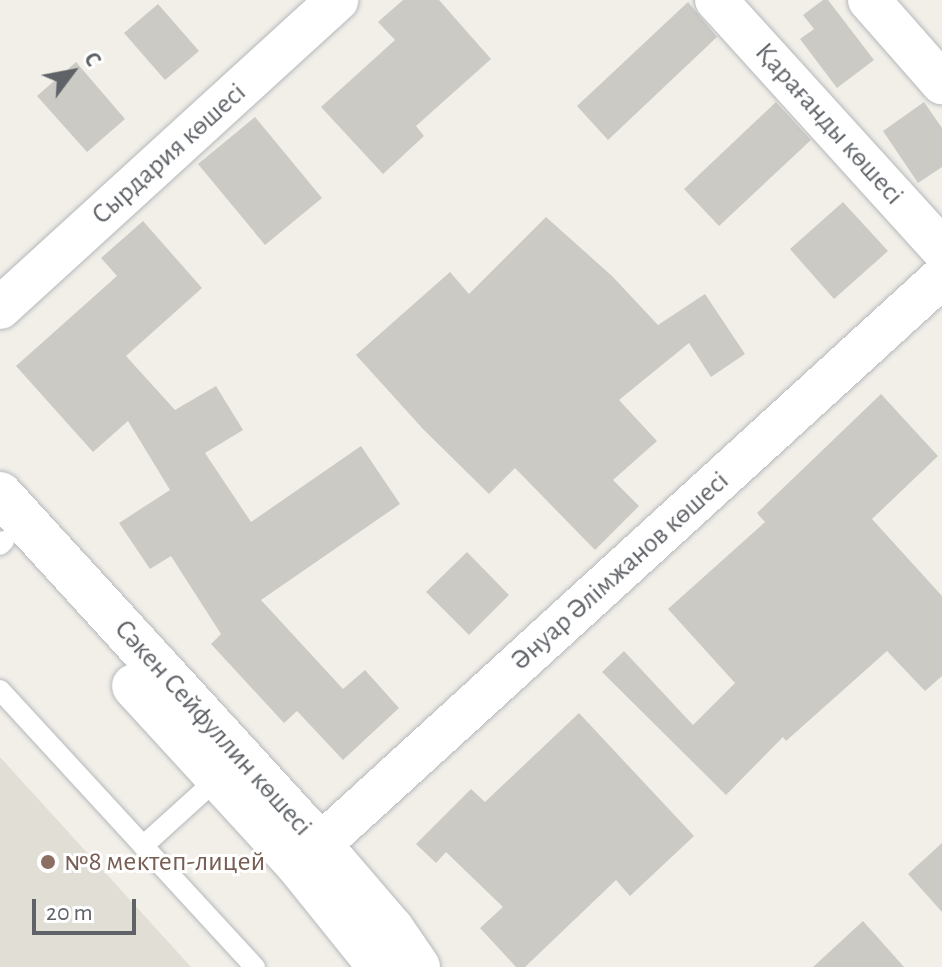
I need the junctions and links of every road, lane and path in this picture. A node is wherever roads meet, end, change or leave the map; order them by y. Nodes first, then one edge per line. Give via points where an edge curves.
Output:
1 (337, 0) edge
2 (716, 0) edge
3 (869, 0) edge
4 (942, 83) edge
5 (942, 249) edge
6 (942, 277) edge
7 (0, 308) edge
8 (0, 494) edge
9 (1, 541) edge
10 (0, 690) edge
11 (217, 779) junction
12 (143, 846) junction
13 (309, 855) junction
14 (255, 967) edge
15 (380, 967) edge
16 (418, 967) edge

1 - 7 street, Сырдария көшесі
2 - 5 street, Қарағанды көшесі
3 - 4 street
6 - 13 street, Әнуар Әлімжанов көшесі
8 - 13 street, Сәкен Сейфуллин көшесі
9 - 11 street, Сәкен Сейфуллин көшесі
10 - 12 lane
11 - 12 lane
11 - 13 street, Сәкен Сейфуллин көшесі
12 - 14 lane
13 - 15 street, Сәкен Сейфуллин көшесі
13 - 16 street, Сәкен Сейфуллин көшесі via 392,929

